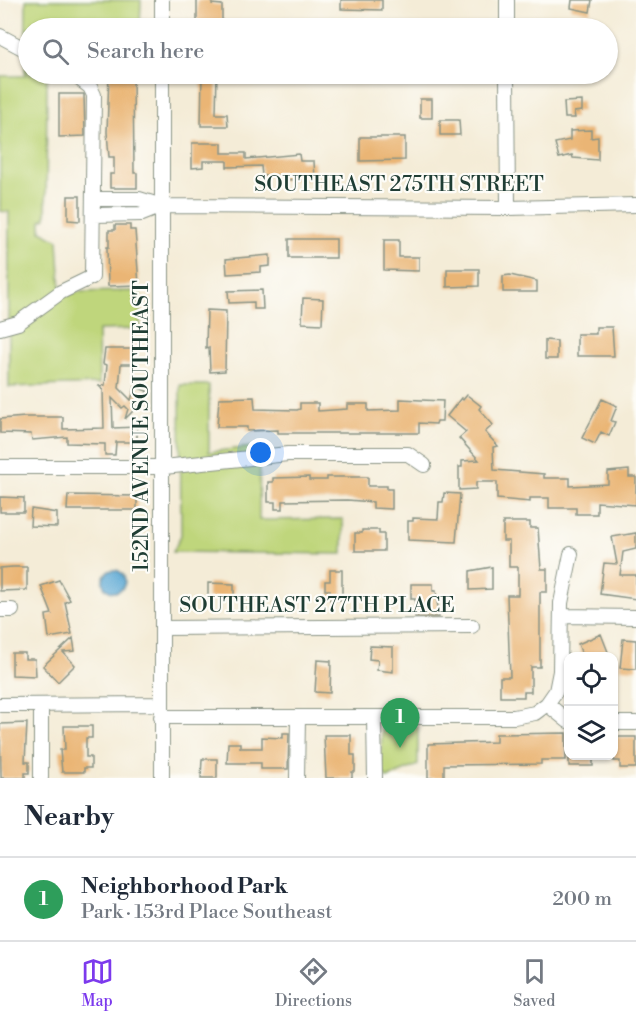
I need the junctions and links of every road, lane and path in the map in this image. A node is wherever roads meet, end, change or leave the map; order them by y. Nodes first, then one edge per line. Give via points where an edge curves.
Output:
1 (162, 0) edge
2 (507, 0) edge
3 (162, 18) edge
4 (507, 18) edge
5 (0, 36) edge
6 (18, 46) edge
7 (86, 84) edge
8 (162, 84) edge
9 (507, 84) edge
10 (94, 199) junction
11 (162, 206) junction
12 (636, 206) edge
13 (508, 208) junction
14 (94, 215) junction
15 (0, 328) edge
16 (424, 465) dead end
17 (0, 466) edge
18 (164, 467) junction
19 (571, 554) dead end
20 (561, 616) junction
21 (636, 617) edge
22 (472, 626) dead end
23 (163, 628) junction
24 (547, 704) junction
25 (0, 705) edge
26 (41, 705) junction
27 (161, 711) junction
28 (298, 718) junction
29 (374, 718) junction
30 (564, 718) edge
31 (618, 723) edge
32 (636, 723) edge
33 (41, 778) edge
34 (162, 778) edge
35 (297, 778) edge
36 (375, 778) edge

1 - 3 street
2 - 4 street
5 - 6 street
7 - 10 street via 94,95
8 - 11 street, 152ND AVENUE SOUTHEAST
9 - 13 street
10 - 11 street, SOUTHEAST 275TH STREET via 140,199
10 - 14 street
11 - 13 street, SOUTHEAST 275TH STREET
11 - 14 street, SOUTHEAST 275TH STREET via 142,214
11 - 18 street, 152ND AVENUE SOUTHEAST
12 - 13 street, SOUTHEAST 275TH STREET
14 - 15 street via 92,277 60,292 18,323
16 - 18 street via 408,454 288,454
17 - 18 street
18 - 23 street, 152ND AVENUE SOUTHEAST
19 - 20 street
20 - 21 street
20 - 24 street via 560,671 556,691
22 - 23 street, SOUTHEAST 277TH PLACE
23 - 27 street, 152ND AVENUE SOUTHEAST
24 - 29 street via 535,713 514,717
24 - 30 street
25 - 26 street
26 - 27 street
26 - 33 street
27 - 28 street
27 - 34 street, 152ND AVENUE SOUTHEAST
28 - 29 street
28 - 35 street
29 - 36 street
31 - 32 street

